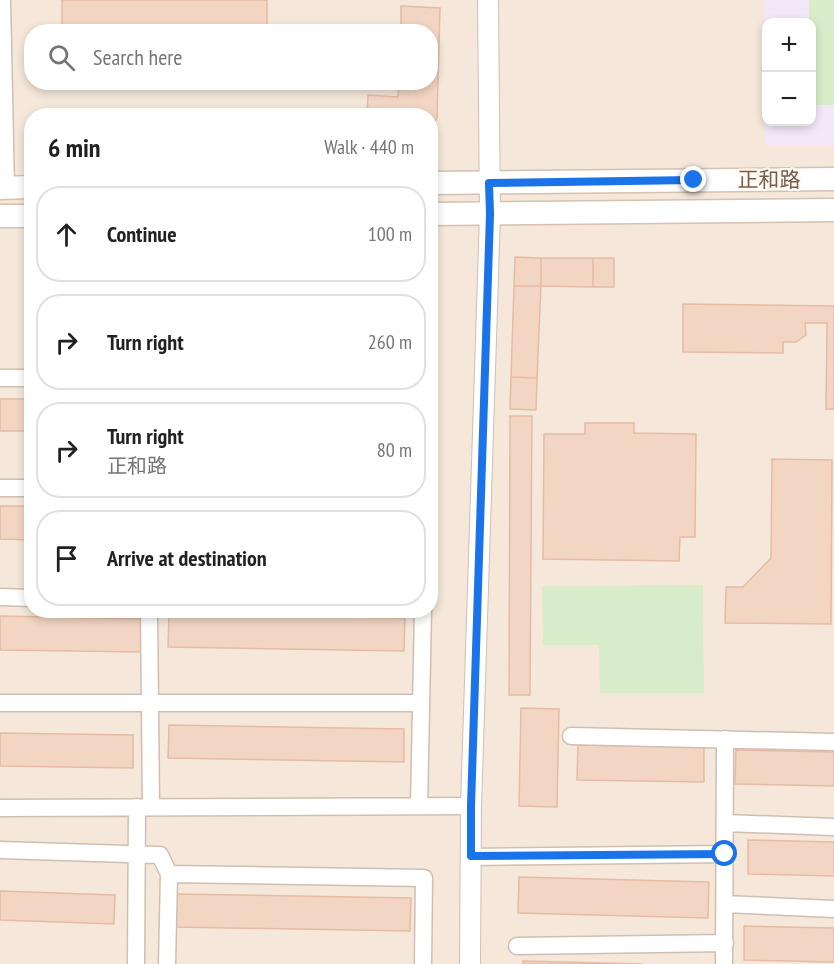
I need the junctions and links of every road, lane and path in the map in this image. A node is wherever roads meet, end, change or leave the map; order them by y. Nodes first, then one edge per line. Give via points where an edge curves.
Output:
1 (2, 0) edge
2 (488, 0) edge
3 (834, 179) edge
4 (438, 183) edge
5 (489, 183) junction
6 (24, 187) edge
7 (3, 188) edge
8 (834, 210) edge
9 (438, 214) edge
10 (490, 214) junction
11 (0, 216) edge
12 (24, 216) edge
13 (0, 378) edge
14 (24, 378) edge
15 (0, 488) edge
16 (24, 488) edge
17 (0, 597) edge
18 (24, 598) edge
19 (149, 618) edge
20 (423, 618) edge
21 (0, 703) edge
22 (150, 703) junction
23 (421, 704) junction
24 (571, 736) dead end
25 (725, 739) junction
26 (834, 742) edge
27 (419, 806) junction
28 (471, 806) junction
29 (144, 807) junction
30 (0, 808) edge
31 (725, 823) junction
32 (834, 827) edge
33 (0, 850) edge
34 (138, 853) junction
35 (725, 854) junction
36 (471, 856) junction
37 (169, 874) junction
38 (725, 904) junction
39 (834, 909) edge
40 (725, 943) junction
41 (517, 946) dead end
42 (136, 964) edge
43 (167, 964) edge
44 (423, 964) edge
45 (470, 964) edge
46 (724, 964) edge

1 - 7 street
2 - 5 street
3 - 5 main road, 正和路
4 - 5 main road, 正和路
5 - 10 street
6 - 7 main road
8 - 10 main road, 正和路
9 - 10 main road, 正和路
10 - 28 street
11 - 12 main road
13 - 14 street
15 - 16 street
17 - 18 street
19 - 22 street
20 - 23 street
21 - 22 street
22 - 23 street
22 - 29 street
23 - 27 street
24 - 25 street
25 - 26 street
25 - 31 street
27 - 28 street
27 - 29 street
28 - 36 street
29 - 30 street
29 - 34 street
31 - 32 street
31 - 35 street
33 - 34 street
34 - 37 street via 160,855
34 - 42 street
35 - 36 street
35 - 38 street
36 - 45 street
37 - 43 street
37 - 44 street via 424,878
38 - 39 street
38 - 40 street
40 - 41 street
40 - 46 street

